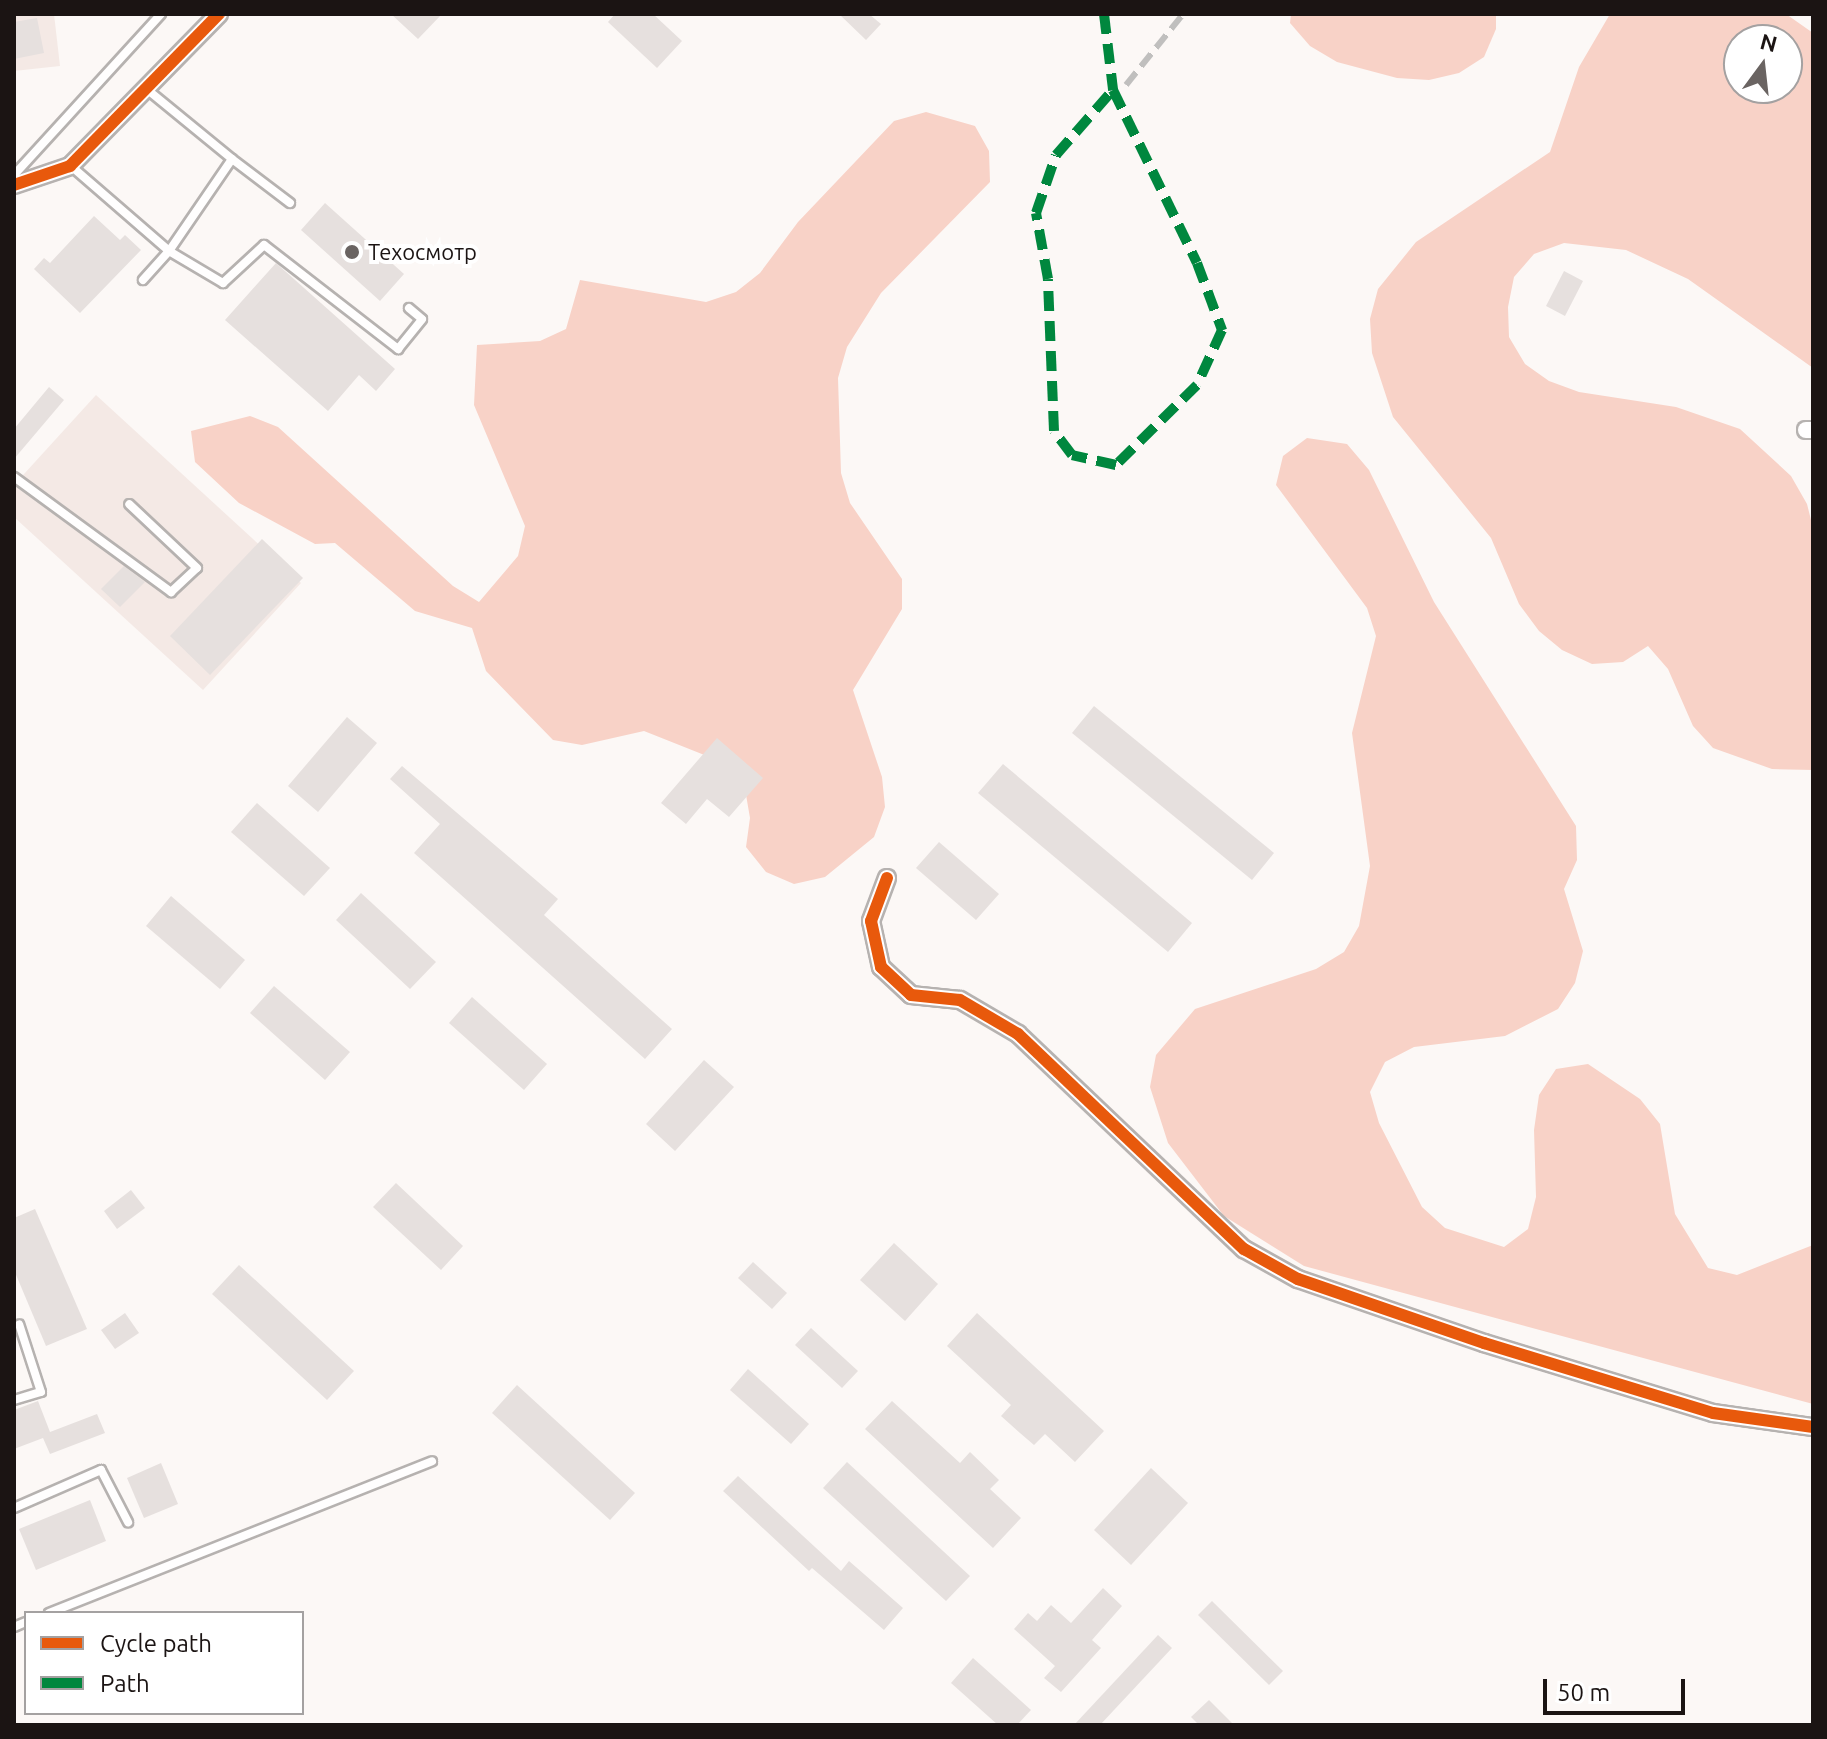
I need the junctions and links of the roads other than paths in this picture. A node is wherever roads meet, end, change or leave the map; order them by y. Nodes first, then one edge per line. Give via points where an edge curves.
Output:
1 (161, 14) edge
2 (219, 14) edge
3 (149, 91) junction
4 (232, 159) junction
5 (70, 166) junction
6 (14, 175) edge
7 (14, 185) edge
8 (290, 203) dead end
9 (169, 251) junction
10 (143, 280) dead end
11 (409, 308) dead end
12 (14, 477) edge
13 (129, 504) dead end
14 (887, 878) dead end
15 (19, 1324) dead end
16 (14, 1400) edge
17 (1813, 1427) edge
18 (432, 1461) dead end
19 (14, 1508) edge
20 (128, 1522) dead end
21 (54, 1611) edge

1 - 6 lane
2 - 3 street
3 - 4 lane
3 - 5 street
4 - 8 lane
4 - 9 lane
5 - 7 street
5 - 9 lane
9 - 10 lane
9 - 11 lane via 223,283 264,245 398,349 422,319
12 - 13 lane via 171,592 197,568
14 - 17 street via 871,921 881,967 911,995 960,1000 1018,1034 1244,1249 1298,1279 1484,1343 1713,1413
15 - 16 lane via 41,1392
18 - 21 lane
19 - 20 lane via 101,1470

